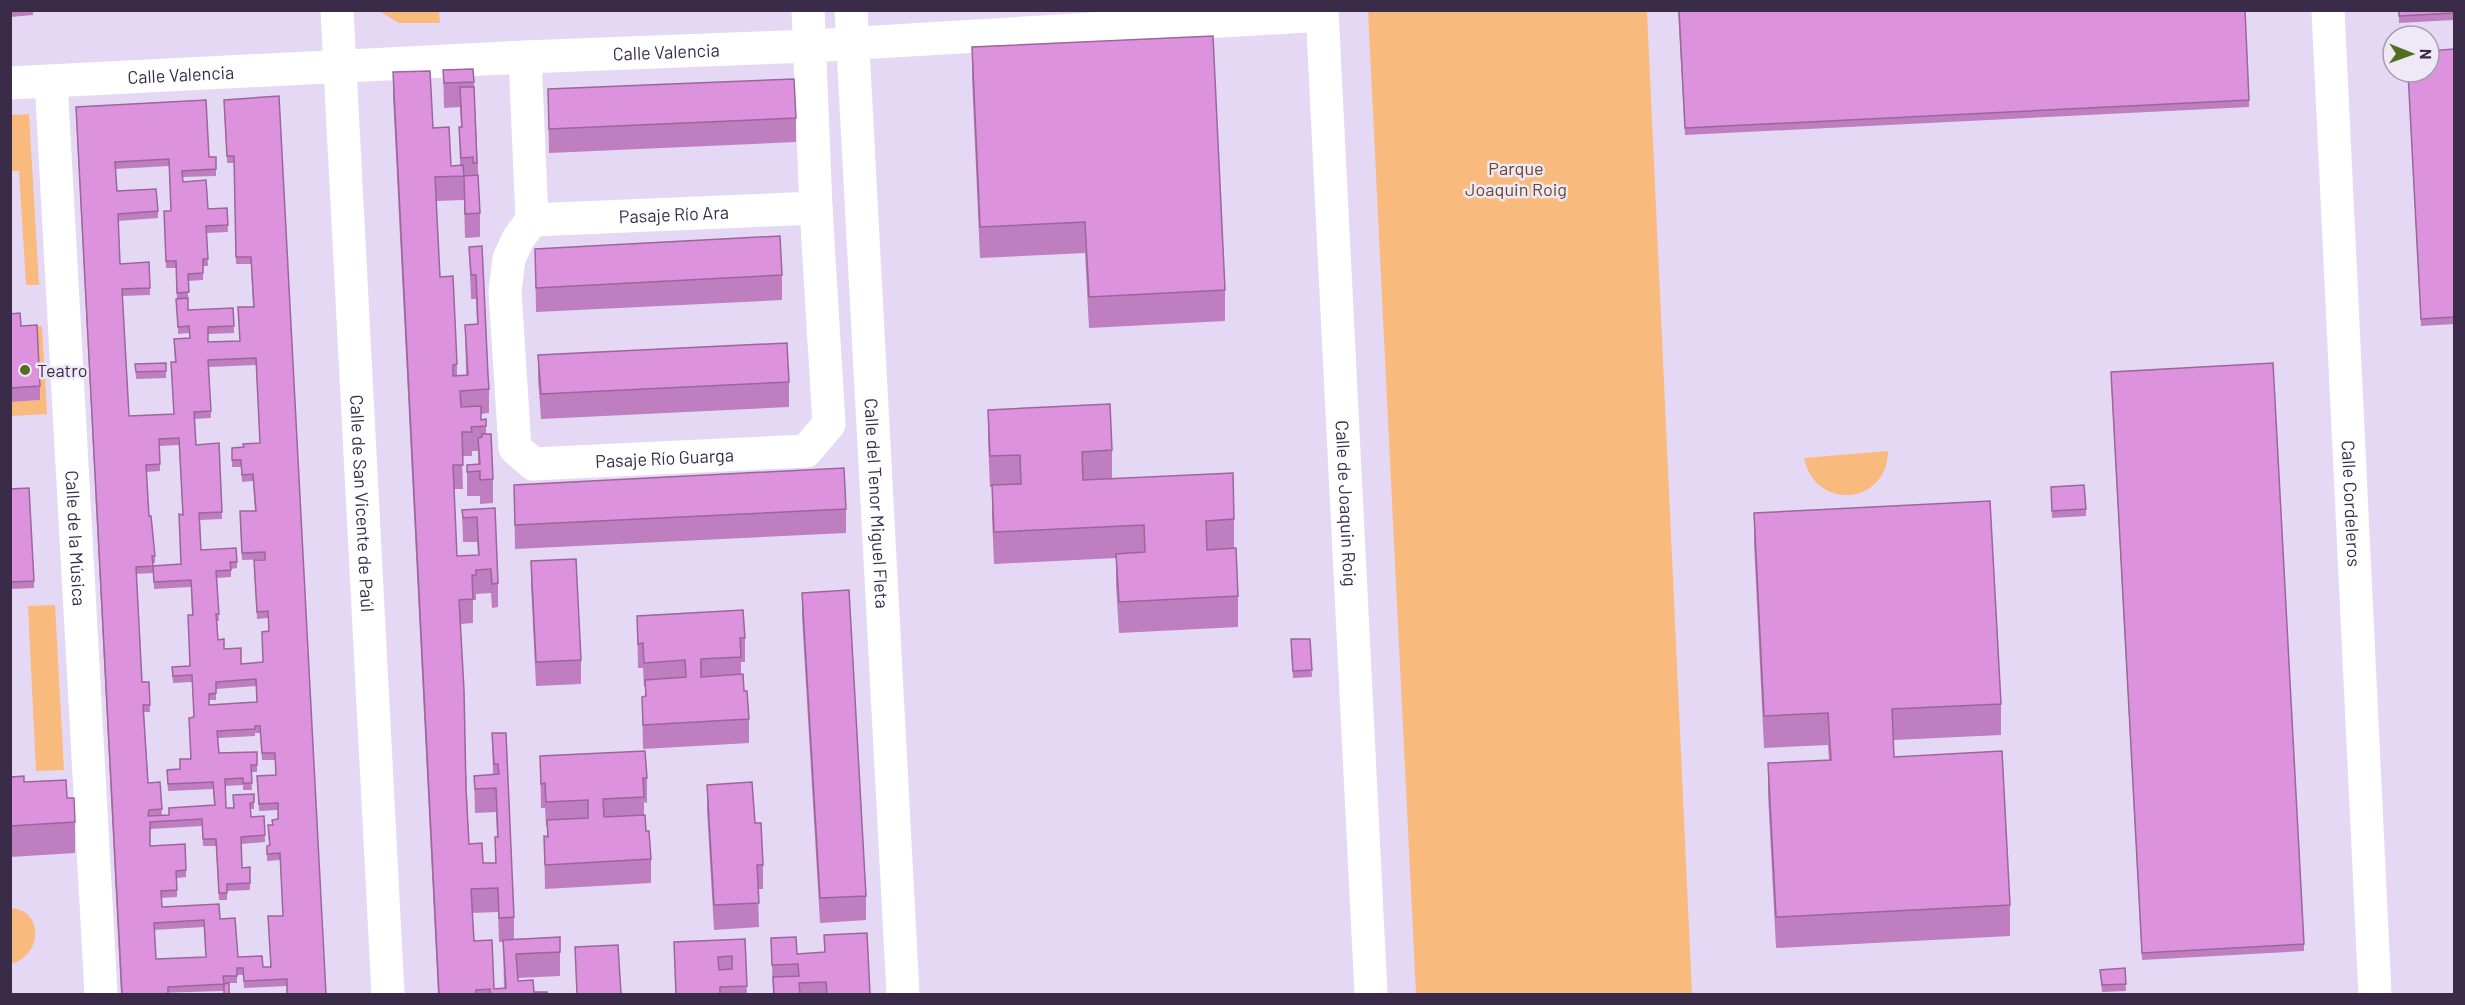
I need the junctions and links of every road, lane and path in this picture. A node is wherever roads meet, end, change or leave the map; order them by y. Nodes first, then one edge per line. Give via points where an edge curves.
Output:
1 (337, 10) edge
2 (808, 10) edge
3 (851, 10) edge
4 (2328, 10) edge
5 (1322, 13) edge
6 (852, 43) junction
7 (810, 46) junction
8 (525, 57) junction
9 (339, 67) junction
10 (51, 81) junction
11 (10, 83) edge
12 (816, 208) junction
13 (532, 220) junction
14 (101, 994) edge
15 (388, 994) edge
16 (903, 994) edge
17 (1371, 994) edge
18 (2375, 994) edge

1 - 9 street, Calle de San Vicente de Paúl
2 - 7 street, Pasaje Río Guarga
3 - 6 street, Calle del Tenor Miguel Fleta
4 - 18 street, Calle Cordeleros
5 - 6 street, Calle Valencia
5 - 17 street, Calle de Joaquin Roig
6 - 7 street, Calle Valencia
6 - 16 street, Calle del Tenor Miguel Fleta
7 - 8 street, Calle Valencia
7 - 12 street, Pasaje Río Guarga
8 - 9 street, Calle Valencia
8 - 13 street
9 - 10 street, Calle Valencia
9 - 15 street, Calle de San Vicente de Paúl
10 - 11 street, Calle Valencia
10 - 14 street, Calle de la Música
12 - 13 street, Pasaje Río Ara
12 - 13 street, Pasaje Río Guarga via 829,424 806,451 533,464 515,448 505,291 509,260

